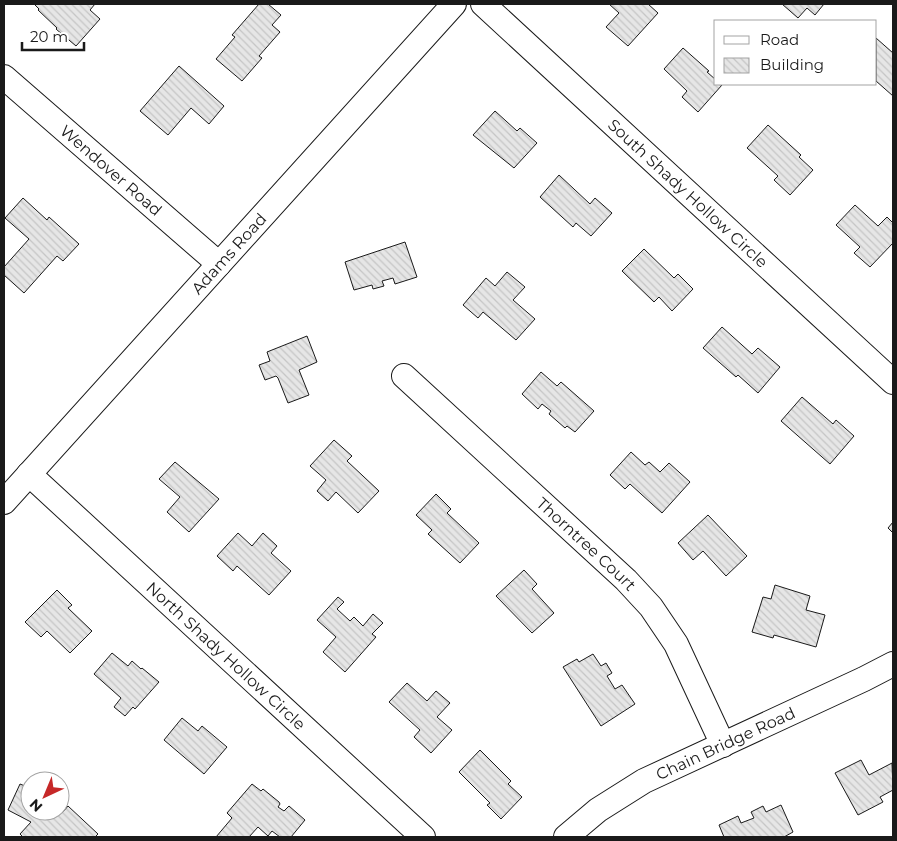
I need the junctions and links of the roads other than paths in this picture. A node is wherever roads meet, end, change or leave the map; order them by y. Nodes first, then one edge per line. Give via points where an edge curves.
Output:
1 (454, 4) edge
2 (483, 4) edge
3 (4, 77) edge
4 (219, 264) junction
5 (404, 376) dead end
6 (893, 382) edge
7 (30, 474) junction
8 (4, 502) edge
9 (893, 664) edge
10 (723, 745) junction
11 (423, 837) edge
12 (566, 837) edge

1 - 4 street, Adams Road
2 - 6 street, South Shady Hollow Circle
3 - 4 street, Wendover Road
4 - 7 street, Adams Road
5 - 10 street, Thorntree Court via 626,580 651,607 676,644
7 - 8 street, Adams Road
7 - 11 street, North Shady Hollow Circle
9 - 10 street, Chain Bridge Road
10 - 12 street, Chain Bridge Road via 628,790

